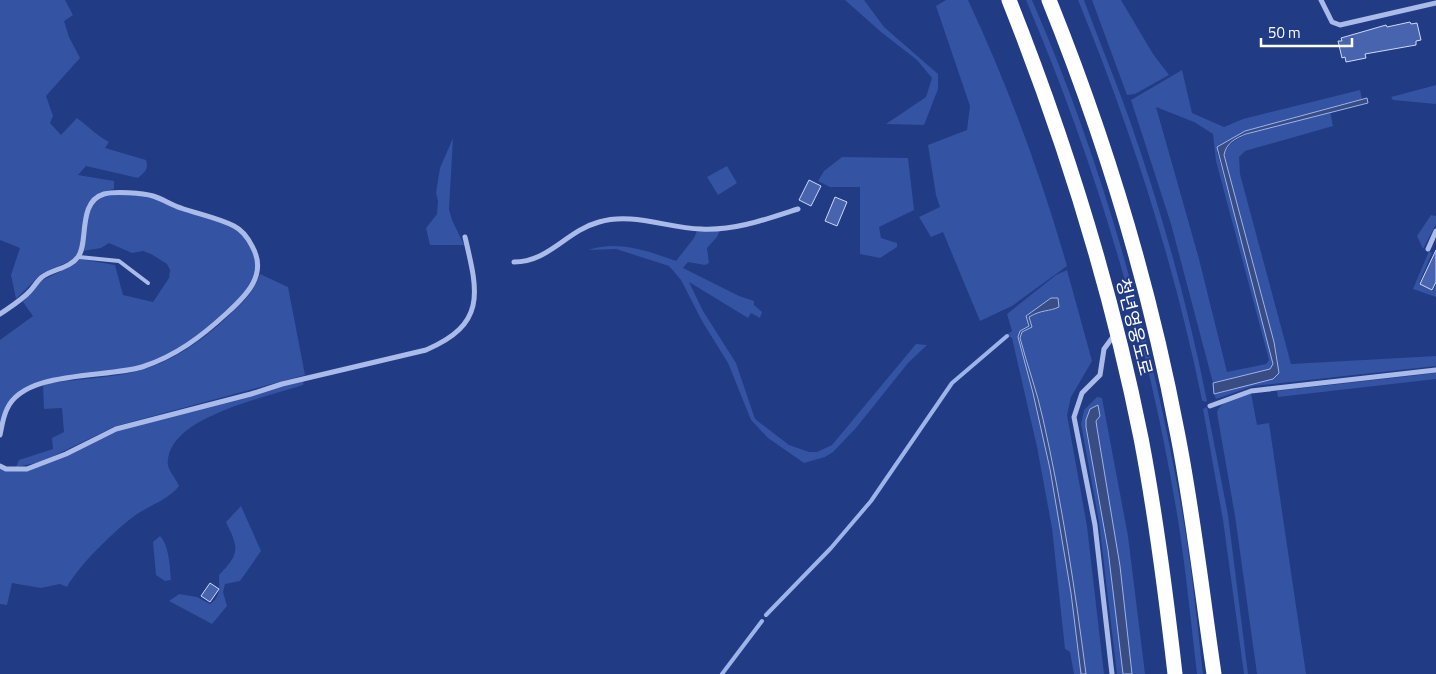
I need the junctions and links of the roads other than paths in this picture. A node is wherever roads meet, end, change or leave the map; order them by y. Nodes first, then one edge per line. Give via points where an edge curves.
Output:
1 (1009, 0) edge
2 (1049, 0) edge
3 (1320, 0) edge
4 (1436, 3) edge
5 (798, 209) dead end
6 (1436, 231) edge
7 (465, 237) dead end
8 (1428, 249) dead end
9 (79, 257) junction
10 (514, 262) dead end
11 (148, 283) dead end
12 (0, 314) edge
13 (1117, 332) junction
14 (1436, 370) edge
15 (1210, 406) dead end
16 (0, 435) edge
17 (0, 466) edge
18 (1112, 674) edge
19 (1176, 674) edge
20 (1214, 674) edge

1 - 13 highway, 청년영웅도로 via 1091,234
2 - 20 highway, 청년영웅도로 via 1126,223 1153,323 1177,431
3 - 4 street via 1332,22 1340,25
5 - 10 street via 750,224 711,229 609,219 578,230 534,260
6 - 8 street
7 - 17 street via 474,277 474,304 470,318 444,342 426,350 116,428 66,454 27,469
9 - 11 lane via 119,261
9 - 12 street via 43,277
9 - 16 street via 84,226 96,199 114,192 152,196 235,226 255,251 258,261 253,286 194,342 140,368 61,378 30,387 7,408
13 - 18 street via 1104,349 1100,375 1082,393 1074,417 1095,525
13 - 19 highway, 청년영웅도로 via 1141,438
14 - 15 street via 1251,391

